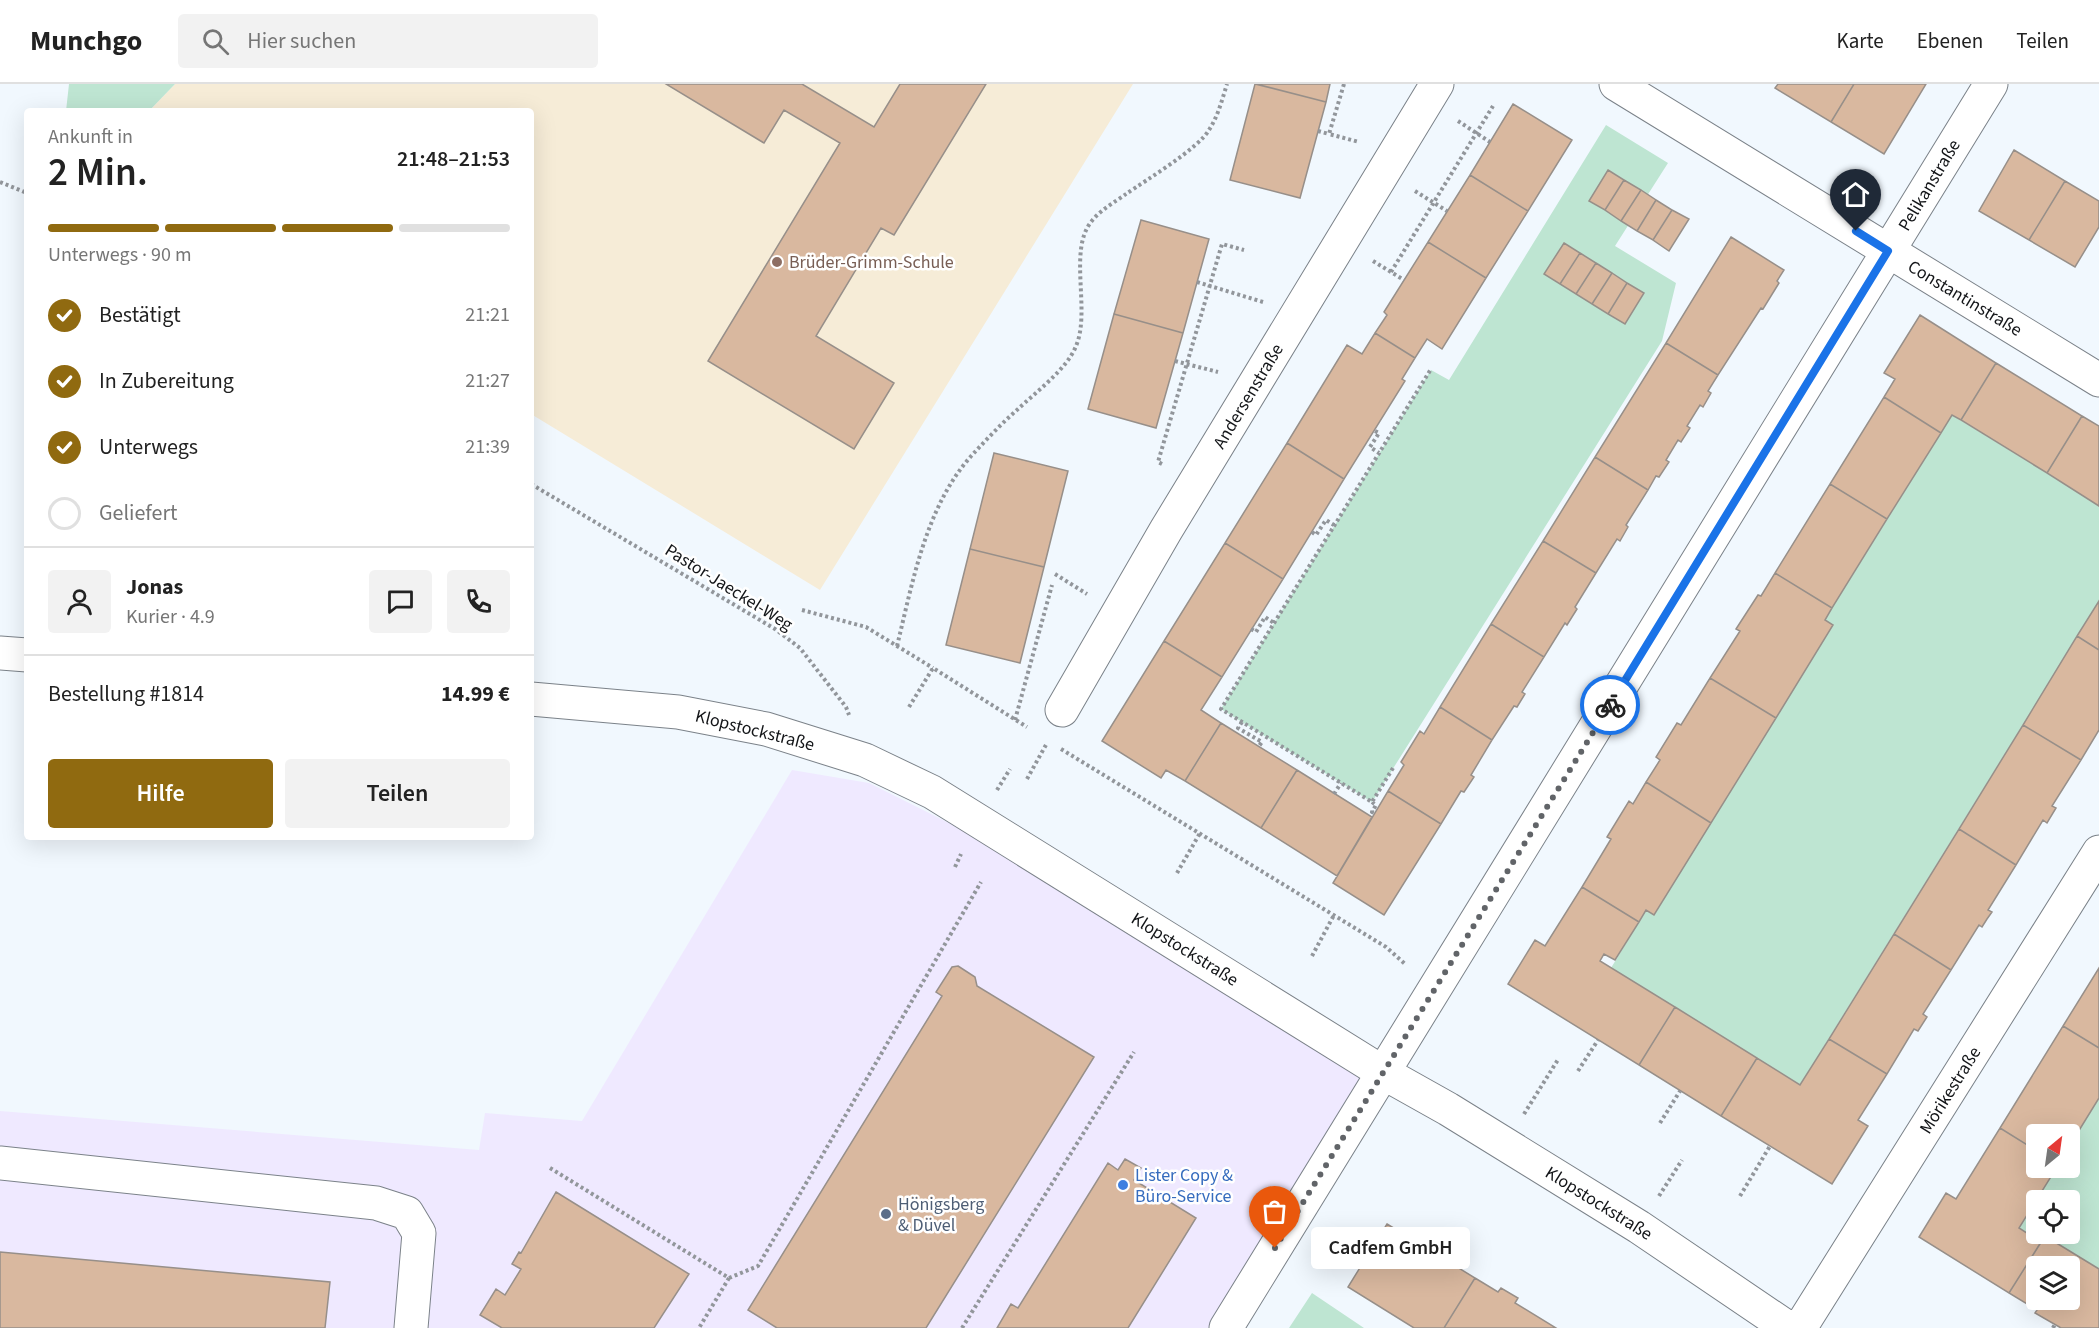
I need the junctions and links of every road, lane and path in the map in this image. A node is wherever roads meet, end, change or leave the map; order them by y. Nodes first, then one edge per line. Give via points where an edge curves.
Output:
1 (1227, 84) edge
2 (1344, 84) edge
3 (1437, 84) edge
4 (1616, 84) edge
5 (1991, 84) edge
6 (1493, 106) dead end
7 (1318, 131) dead end
8 (1329, 134) junction
9 (1396, 151) junction
10 (0, 182) edge
11 (24, 192) edge
12 (1244, 250) dead end
13 (1888, 251) junction
14 (1391, 272) dead end
15 (1197, 282) dead end
16 (1209, 286) junction
17 (1299, 312) junction
18 (1431, 369) dead end
19 (2099, 380) edge
20 (1375, 430) dead end
21 (1379, 453) junction
22 (1199, 478) junction
23 (534, 486) edge
24 (1334, 525) junction
25 (1312, 532) dead end
26 (1052, 585) dead end
27 (802, 610) dead end
28 (1274, 623) junction
29 (1251, 630) dead end
30 (897, 646) junction
31 (0, 653) edge
32 (24, 655) edge
33 (933, 668) junction
34 (534, 699) edge
35 (909, 707) dead end
36 (1062, 710) dead end
37 (1015, 720) junction
38 (1242, 722) junction
39 (1032, 730) dead end
40 (1040, 736) dead end
41 (1048, 741) dead end
42 (1259, 746) dead end
43 (1058, 747) dead end
44 (865, 760) junction
45 (1393, 768) dead end
46 (1341, 783) junction
47 (1334, 794) dead end
48 (1372, 802) junction
49 (1375, 813) dead end
50 (1200, 833) junction
51 (2099, 852) edge
52 (1177, 873) dead end
53 (981, 882) dead end
54 (1334, 915) junction
55 (1312, 956) dead end
56 (1406, 964) dead end
57 (1598, 1040) dead end
58 (1134, 1052) dead end
59 (1558, 1058) dead end
60 (1578, 1071) dead end
61 (1382, 1072) junction
62 (1680, 1091) dead end
63 (1521, 1119) dead end
64 (1660, 1123) dead end
65 (1770, 1146) dead end
66 (1682, 1160) dead end
67 (0, 1163) edge
68 (550, 1168) dead end
69 (1740, 1196) dead end
70 (1655, 1203) dead end
71 (729, 1278) junction
72 (411, 1328) edge
73 (699, 1328) edge
74 (962, 1328) edge
75 (1226, 1328) edge
76 (1788, 1328) edge
77 (1800, 1328) edge

1 - 30 path via 1208,133 1090,222 1080,258 1081,328 1076,348 951,483 917,565
2 - 8 path
3 - 9 street, Andersenstraße
4 - 13 street, Constantinstraße
5 - 13 street, Pelikanstraße
6 - 14 path
7 - 8 path
8 - 9 path
9 - 17 street, Andersenstraße
10 - 11 path
12 - 16 path via 1222,244
13 - 19 street, Constantinstraße
13 - 61 street, Pelikanstraße
15 - 16 path
16 - 17 path
16 - 22 path via 1158,462
17 - 22 street, Andersenstraße
18 - 21 path
20 - 21 path via 1379,433 1370,447
21 - 24 path
22 - 36 street, Andersenstraße
23 - 44 path, Pastor-Jaeckel-Weg via 775,629 800,648 846,707
24 - 25 path via 1326,520 1316,535
24 - 28 path
26 - 37 path
27 - 30 path via 866,627
28 - 29 path via 1265,617 1256,632
28 - 38 path via 1221,709
30 - 33 path
31 - 32 street
33 - 35 path
33 - 37 path
34 - 44 street, Klopstockstraße via 678,712 766,729
37 - 39 path
38 - 42 path via 1238,728 1262,742
38 - 46 path
40 - 41 path
43 - 50 path
44 - 61 street, Klopstockstraße via 941,798
45 - 48 path
46 - 47 path
46 - 48 path
48 - 49 path via 1376,805 1372,812
50 - 52 path
50 - 54 path
51 - 77 street, Mörikestraße
53 - 71 path via 759,1266
54 - 55 path
54 - 56 path
57 - 60 path
58 - 74 path
59 - 63 path
61 - 75 street, Pelikanstraße
61 - 76 street, Klopstockstraße via 1639,1227
62 - 64 path
65 - 69 path
66 - 70 path
67 - 72 street via 376,1203 407,1213 419,1233
68 - 71 path
71 - 73 path

